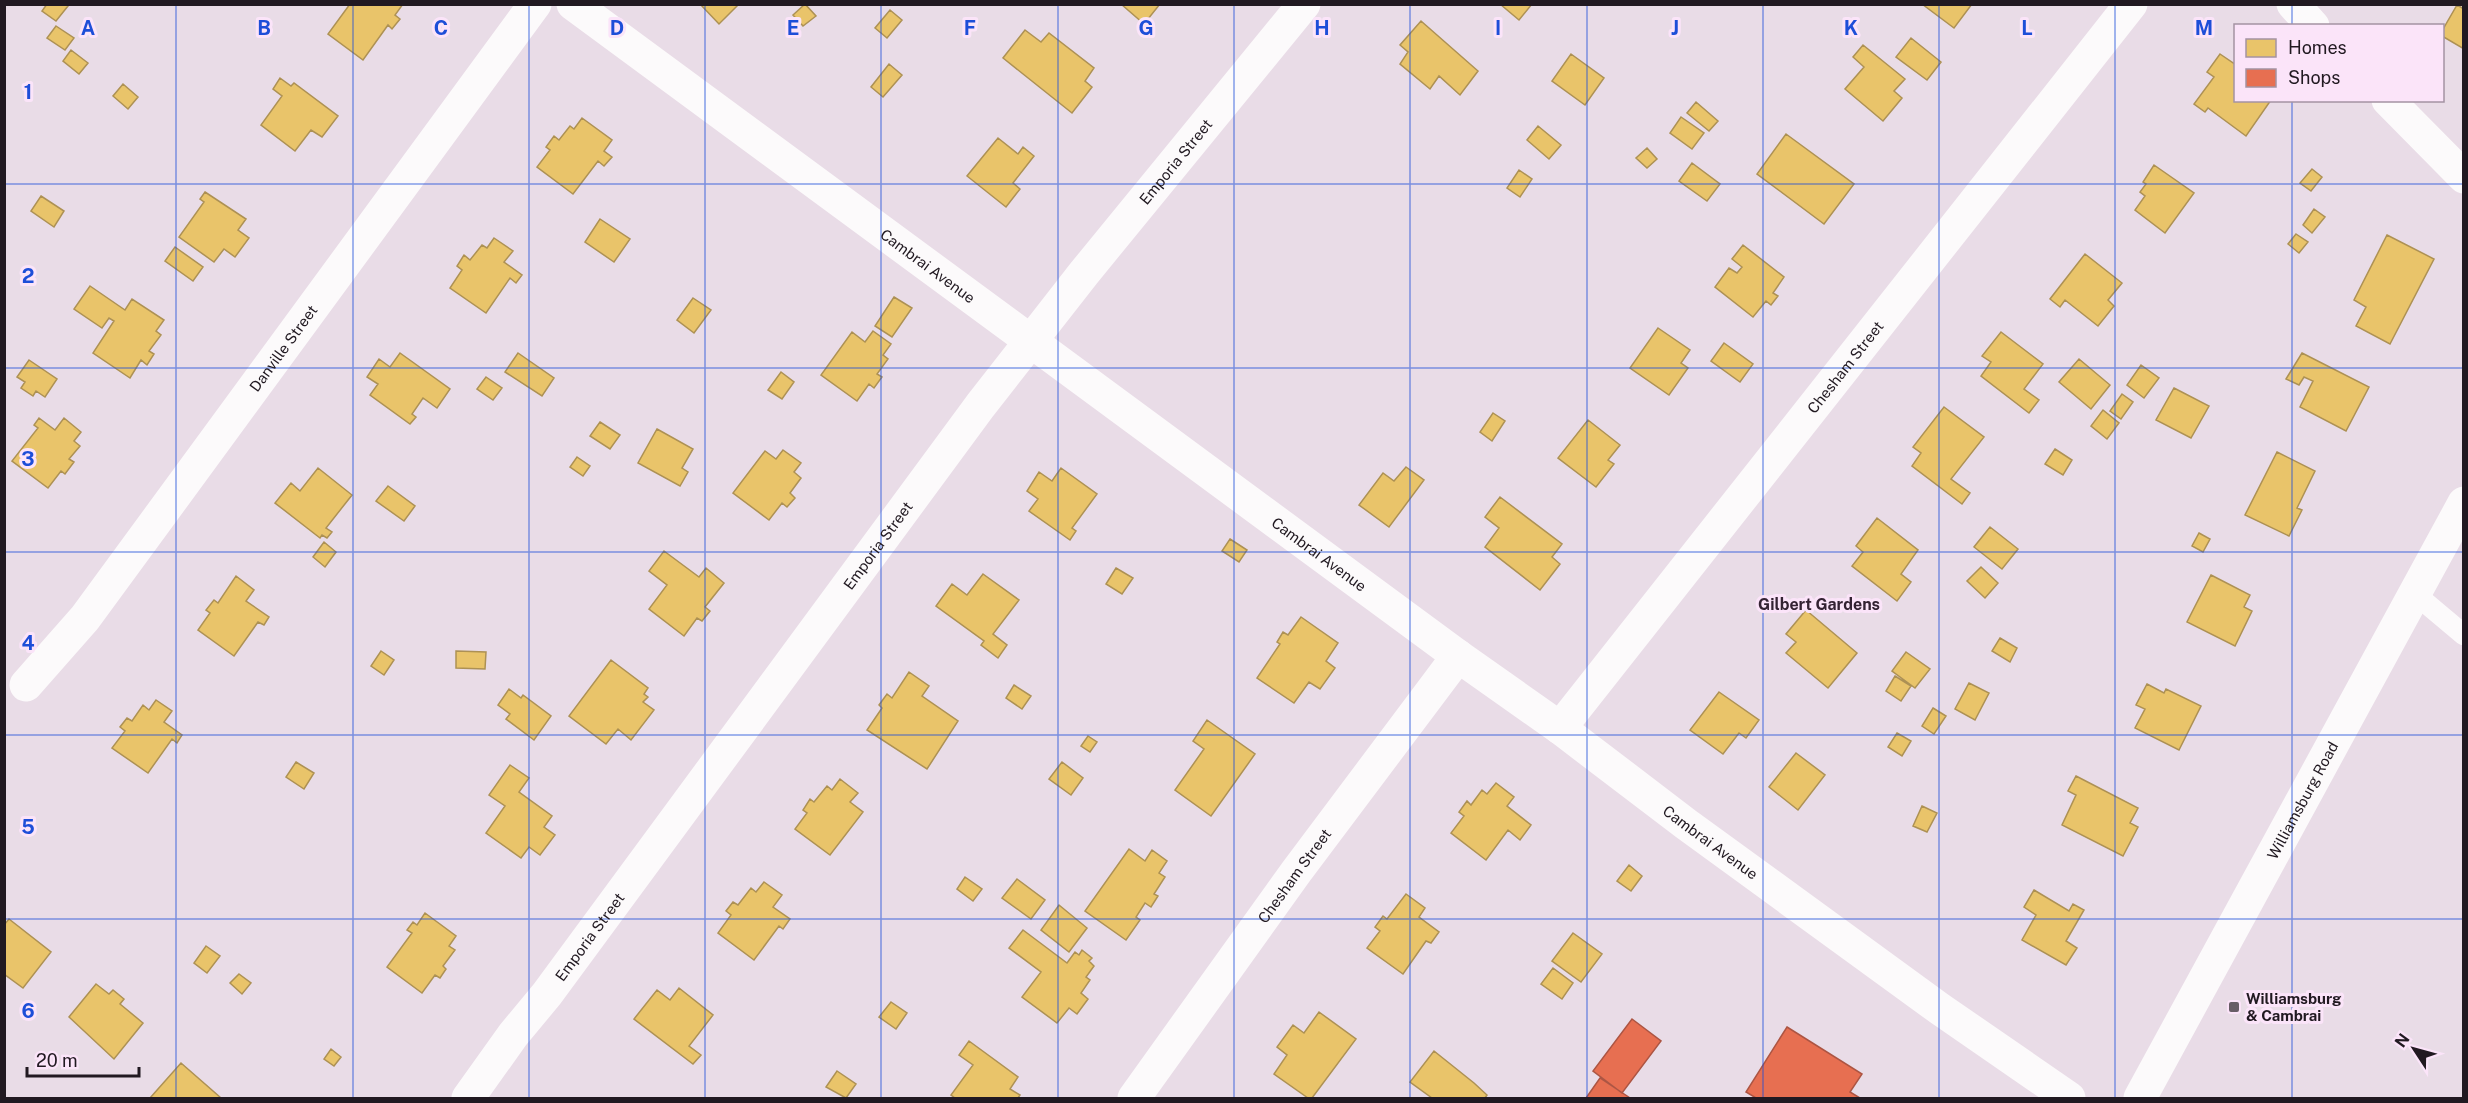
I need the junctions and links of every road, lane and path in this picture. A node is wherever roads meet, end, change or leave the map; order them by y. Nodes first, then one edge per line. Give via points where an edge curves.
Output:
1 (535, 4) edge
2 (573, 4) edge
3 (1304, 4) edge
4 (2131, 4) edge
5 (2293, 4) edge
6 (2311, 24) edge
7 (2390, 102) edge
8 (2463, 177) edge
9 (1032, 340) junction
10 (2463, 506) edge
11 (2414, 593) junction
12 (2463, 635) edge
13 (1458, 656) junction
14 (27, 685) dead end
15 (1560, 728) junction
16 (468, 1098) edge
17 (1134, 1098) edge
18 (2069, 1098) edge
19 (2140, 1098) edge

1 - 14 street, Danville Street via 85,618
2 - 9 street, Cambrai Avenue
3 - 9 street, Emporia Street
4 - 15 street, Chesham Street
5 - 6 street
7 - 8 street
9 - 13 street, Cambrai Avenue
9 - 16 street, Emporia Street
10 - 11 street, Williamsburg Road
11 - 12 lane
11 - 19 street, Williamsburg Road
13 - 15 street, Cambrai Avenue
13 - 17 street, Chesham Street
15 - 18 street, Cambrai Avenue via 1788,898

